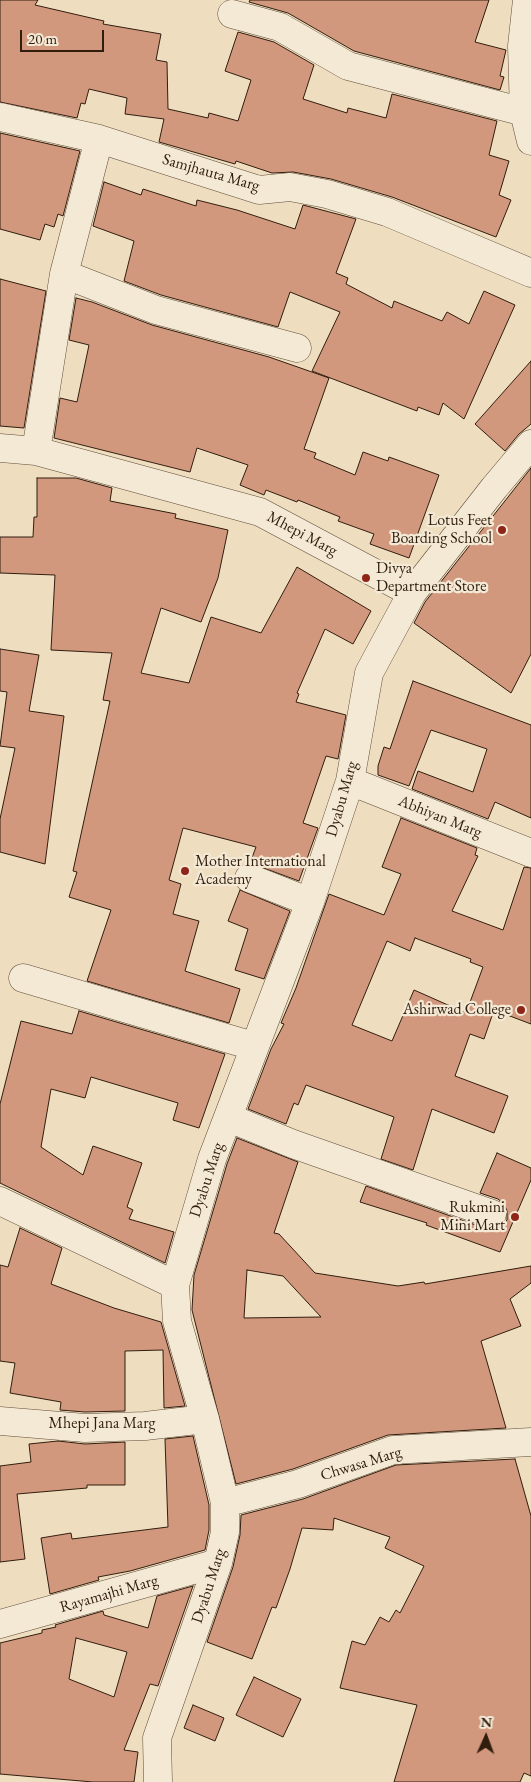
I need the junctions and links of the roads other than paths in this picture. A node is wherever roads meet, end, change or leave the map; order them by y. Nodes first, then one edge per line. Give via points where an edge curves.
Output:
1 (528, 0) edge
2 (232, 14) dead end
3 (524, 112) junction
4 (0, 117) edge
5 (99, 139) junction
6 (531, 142) edge
7 (531, 272) edge
8 (64, 274) junction
9 (297, 348) dead end
10 (531, 444) edge
11 (0, 448) edge
12 (36, 451) junction
13 (412, 593) junction
14 (350, 781) junction
15 (531, 853) edge
16 (249, 878) dead end
17 (310, 902) junction
18 (23, 978) dead end
19 (254, 1046) junction
20 (229, 1118) junction
21 (0, 1201) edge
22 (492, 1214) dead end
23 (174, 1285) junction
24 (204, 1419) junction
25 (0, 1421) edge
26 (531, 1442) edge
27 (225, 1503) junction
28 (218, 1563) junction
29 (0, 1624) edge
30 (158, 1782) edge

1 - 3 street via 522,46
2 - 3 street via 280,27 348,66
3 - 6 street
4 - 5 street, Samjhauta Marg
5 - 7 street, Samjhauta Marg via 260,190 299,189 387,212
5 - 8 street
8 - 9 street via 156,310
8 - 12 street
10 - 13 street
11 - 12 street, Mhepi Marg
12 - 13 street, Mhepi Marg via 260,512
13 - 14 street, Dyabu Marg via 369,673
14 - 15 street, Abhiyan Marg
14 - 17 street, Dyabu Marg
16 - 17 street
17 - 19 street, Dyabu Marg
18 - 19 street
19 - 20 street, Dyabu Marg
20 - 22 street
20 - 23 street, Dyabu Marg via 212,1159
21 - 23 street
23 - 24 street, Dyabu Marg via 177,1321
24 - 25 street, Mhepi Jana Marg via 145,1426 85,1428
24 - 27 street, Dyabu Marg
26 - 27 street, Chwasa Marg via 393,1450 298,1484
27 - 28 street, Dyabu Marg via 225,1532
28 - 29 street, Rayamajhi Marg
28 - 30 street, Dyabu Marg via 157,1738

